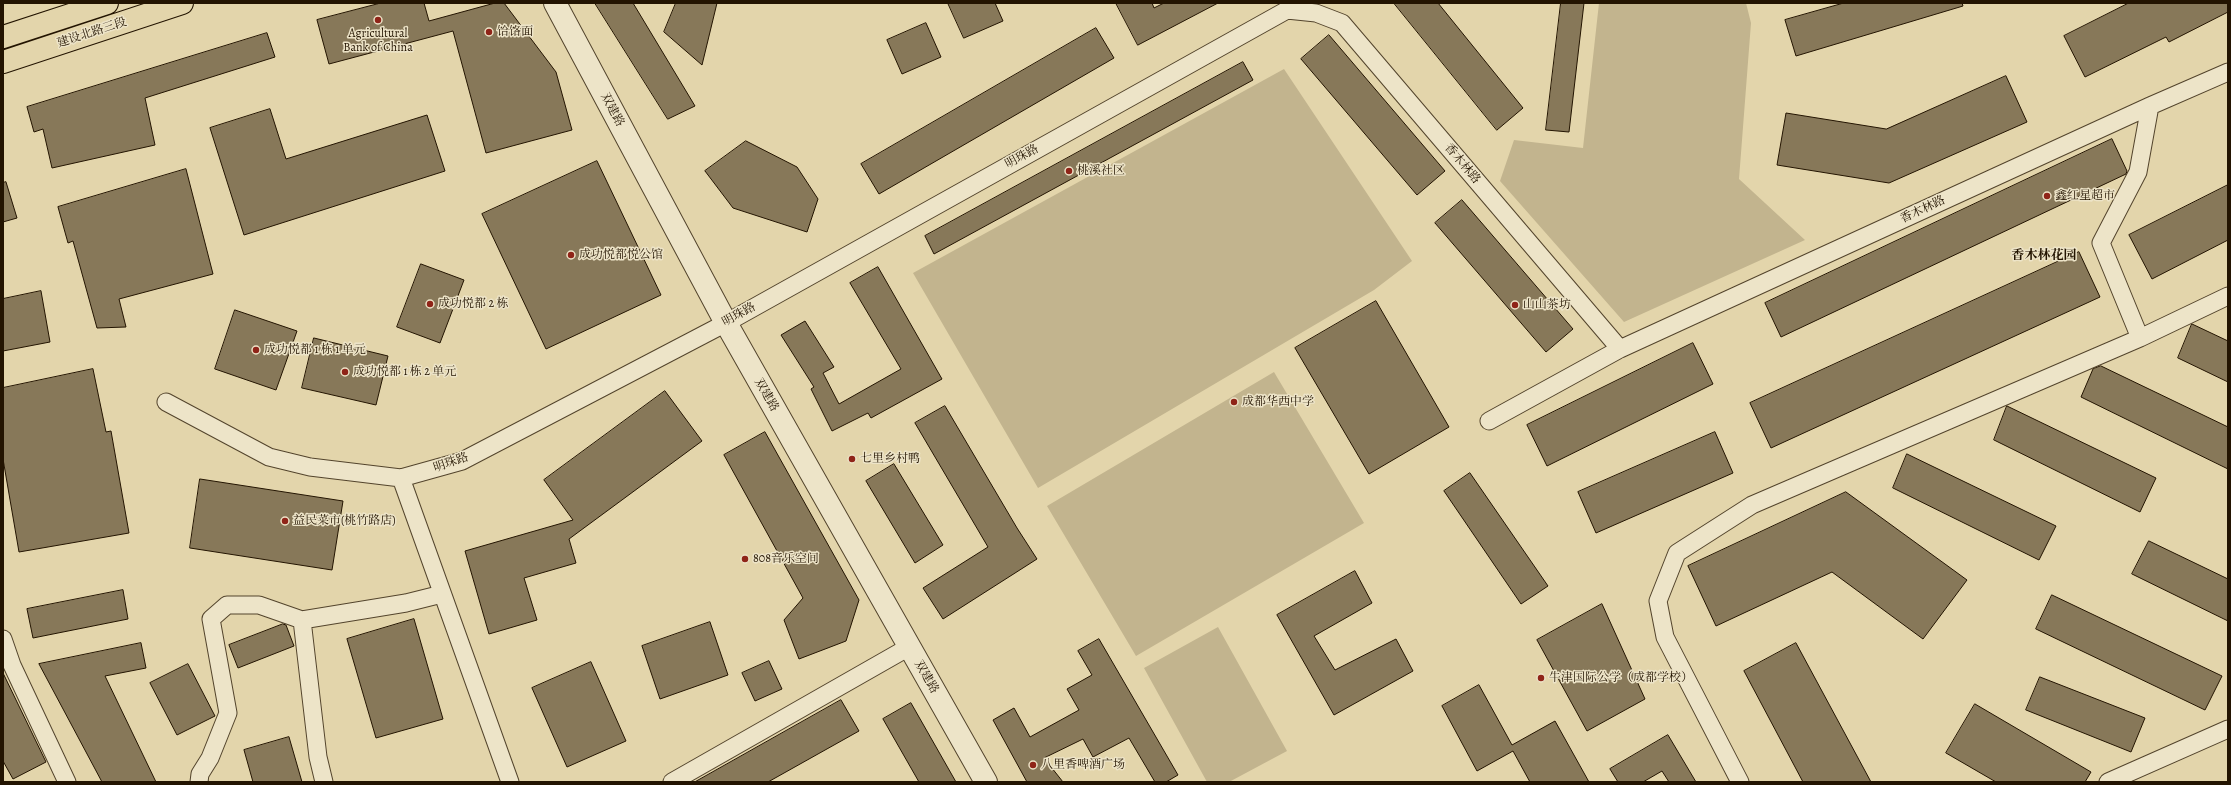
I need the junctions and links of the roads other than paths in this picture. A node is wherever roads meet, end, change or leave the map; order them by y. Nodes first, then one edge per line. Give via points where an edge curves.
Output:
1 (107, 3) edge
2 (182, 3) edge
3 (555, 3) edge
4 (1287, 10) joint
5 (3, 37) edge
6 (3, 62) edge
7 (2228, 72) edge
8 (2150, 106) junction
9 (2228, 296) edge
10 (726, 323) junction
11 (2140, 338) junction
12 (1620, 349) junction
13 (166, 402) dead end
14 (1489, 421) dead end
15 (400, 478) junction
16 (442, 594) junction
17 (302, 620) junction
18 (3, 640) edge
19 (909, 647) junction
20 (2228, 729) edge
21 (67, 782) edge
22 (198, 782) edge
23 (324, 782) edge
24 (510, 782) edge
25 (672, 782) edge
26 (986, 782) edge
27 (1740, 782) edge
28 (2108, 782) edge

1 - 5 main road, 建设北路三段
2 - 6 main road, 建设北路三段
3 - 10 street, 双建路
4 - 10 street, 明珠路
4 - 12 street, 香木林路 via 1316,13 1342,23
7 - 8 street, 香木林路
8 - 11 street via 2138,172 2101,243
8 - 12 street, 香木林路
9 - 11 street
10 - 15 street, 明珠路 via 462,461
10 - 19 street, 双建路
11 - 27 street via 1752,505 1677,553 1658,601 1665,637
12 - 14 street, 香木林路
13 - 15 street, 明珠路 via 269,457 310,467
15 - 16 street
16 - 17 street via 406,603
16 - 24 street
17 - 22 street via 259,605 227,605 211,619 228,713
17 - 23 street via 318,757
18 - 21 street via 12,665
19 - 25 street
19 - 26 street, 双建路
20 - 28 street

